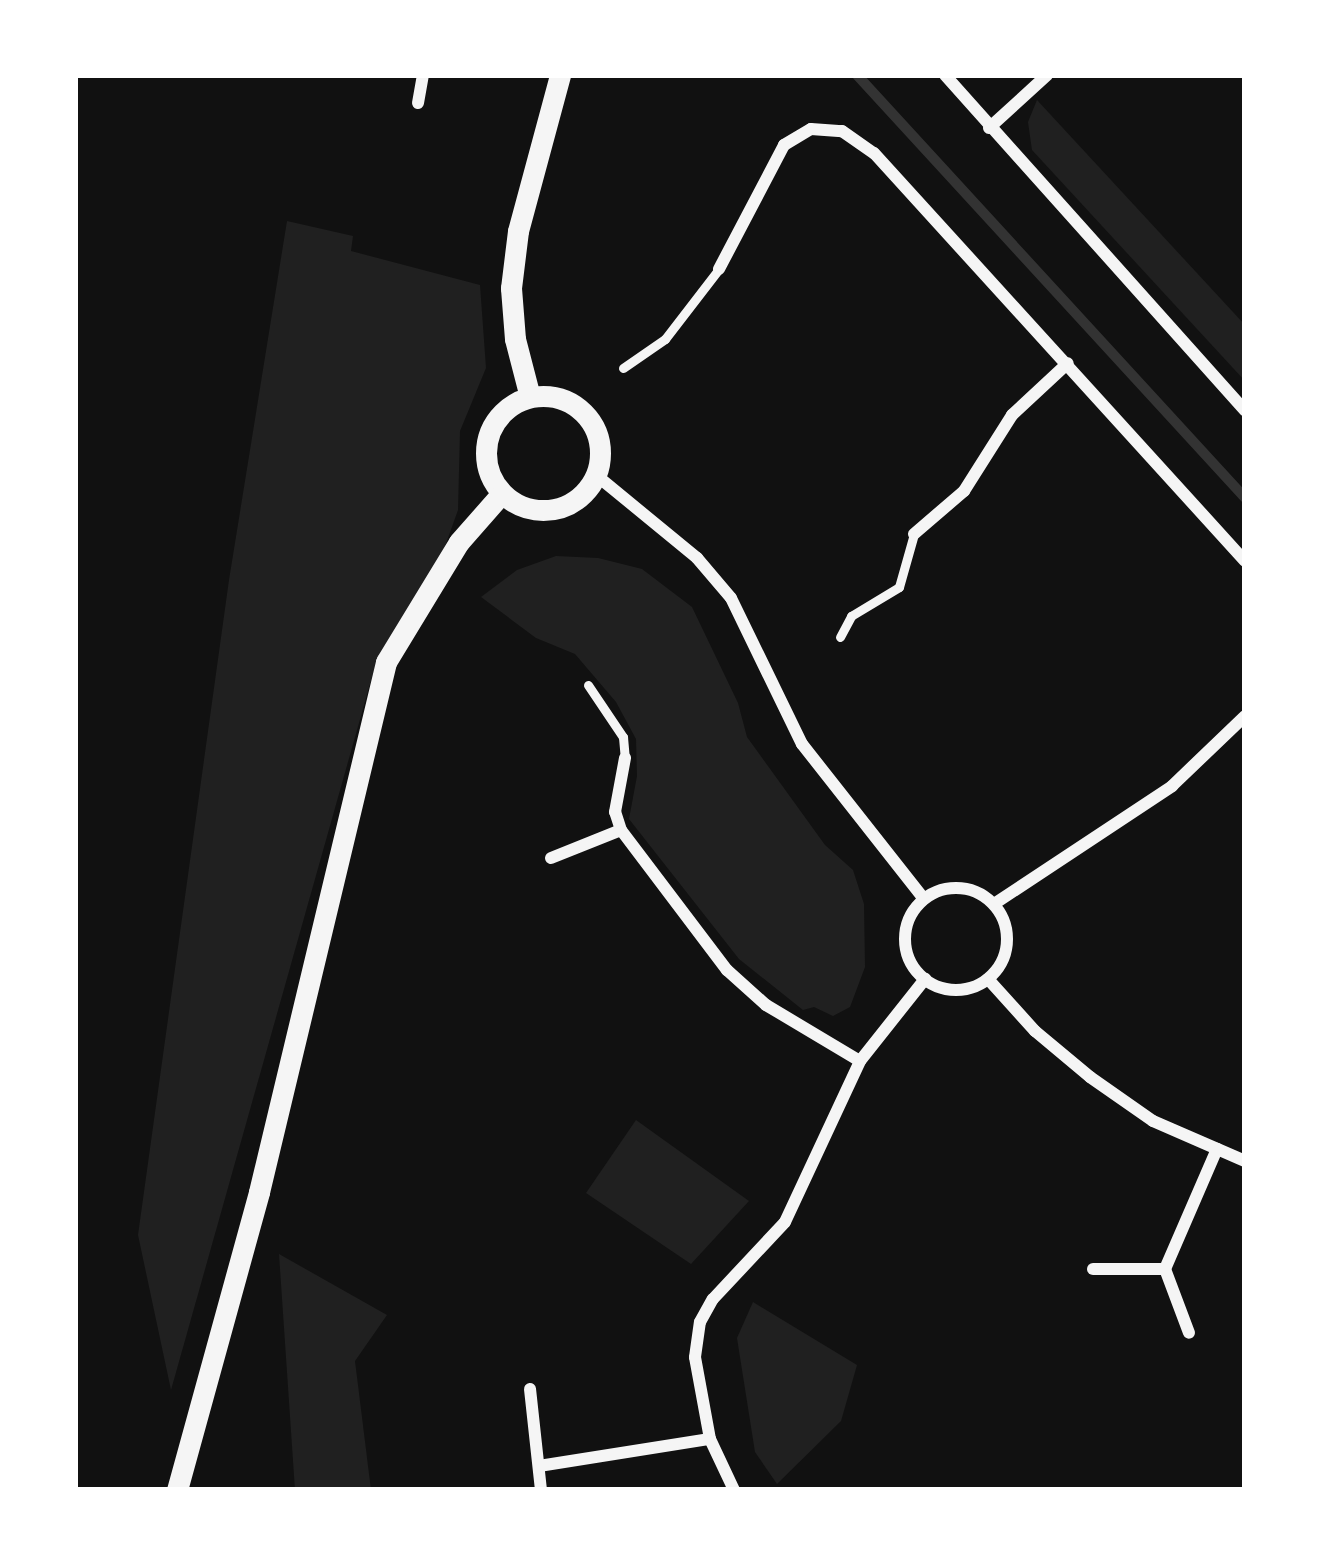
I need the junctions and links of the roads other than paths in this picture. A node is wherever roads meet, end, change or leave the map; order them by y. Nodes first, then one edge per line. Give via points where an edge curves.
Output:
1 (423, 75) edge
2 (560, 75) edge
3 (945, 75) edge
4 (1047, 75) edge
5 (418, 103) dead end
6 (989, 128) junction
7 (718, 269) joint
8 (1068, 363) junction
9 (623, 368) dead end
10 (530, 397) junction
11 (1245, 410) edge
12 (596, 475) junction
13 (502, 493) junction
14 (914, 533) joint
15 (1245, 561) edge
16 (840, 637) dead end
17 (588, 685) dead end
18 (1245, 716) edge
19 (625, 758) joint
20 (621, 830) junction
21 (551, 858) dead end
22 (924, 898) junction
23 (994, 904) junction
24 (925, 979) junction
25 (988, 979) junction
26 (860, 1061) junction
27 (1217, 1149) junction
28 (1245, 1161) edge
29 (1093, 1269) dead end
30 (1165, 1269) junction
31 (1189, 1333) dead end
32 (530, 1389) dead end
33 (710, 1439) junction
34 (539, 1466) junction
35 (177, 1490) edge
36 (541, 1490) edge
37 (734, 1490) edge

1 - 5 street
2 - 10 street via 518,230 511,288
3 - 6 street
4 - 6 street
6 - 11 street
7 - 8 street via 784,145 811,129 842,131 874,153
7 - 9 lane via 665,339
8 - 14 street via 1012,415 964,491
8 - 15 street
10 - 12 street via 580,410 598,440
10 - 13 street via 497,418 488,437 491,477
12 - 13 street via 554,509 517,504
12 - 22 street via 698,558 731,598 802,744
13 - 35 street via 459,542 386,662 260,1192
14 - 16 lane via 899,587 851,616
17 - 19 lane via 623,737
18 - 23 street via 1172,786
19 - 20 street via 615,812
20 - 21 street
20 - 26 street via 727,970 766,1005
22 - 23 street via 953,887
22 - 24 street via 906,930 912,966
23 - 25 street via 1006,951
24 - 25 street via 956,990
24 - 26 street
25 - 27 street via 1090,1077 1153,1120
26 - 33 street via 785,1222 700,1322 695,1358
27 - 28 street
27 - 30 street
29 - 30 street
30 - 31 street
32 - 34 street
33 - 34 street
33 - 37 street
34 - 36 street

